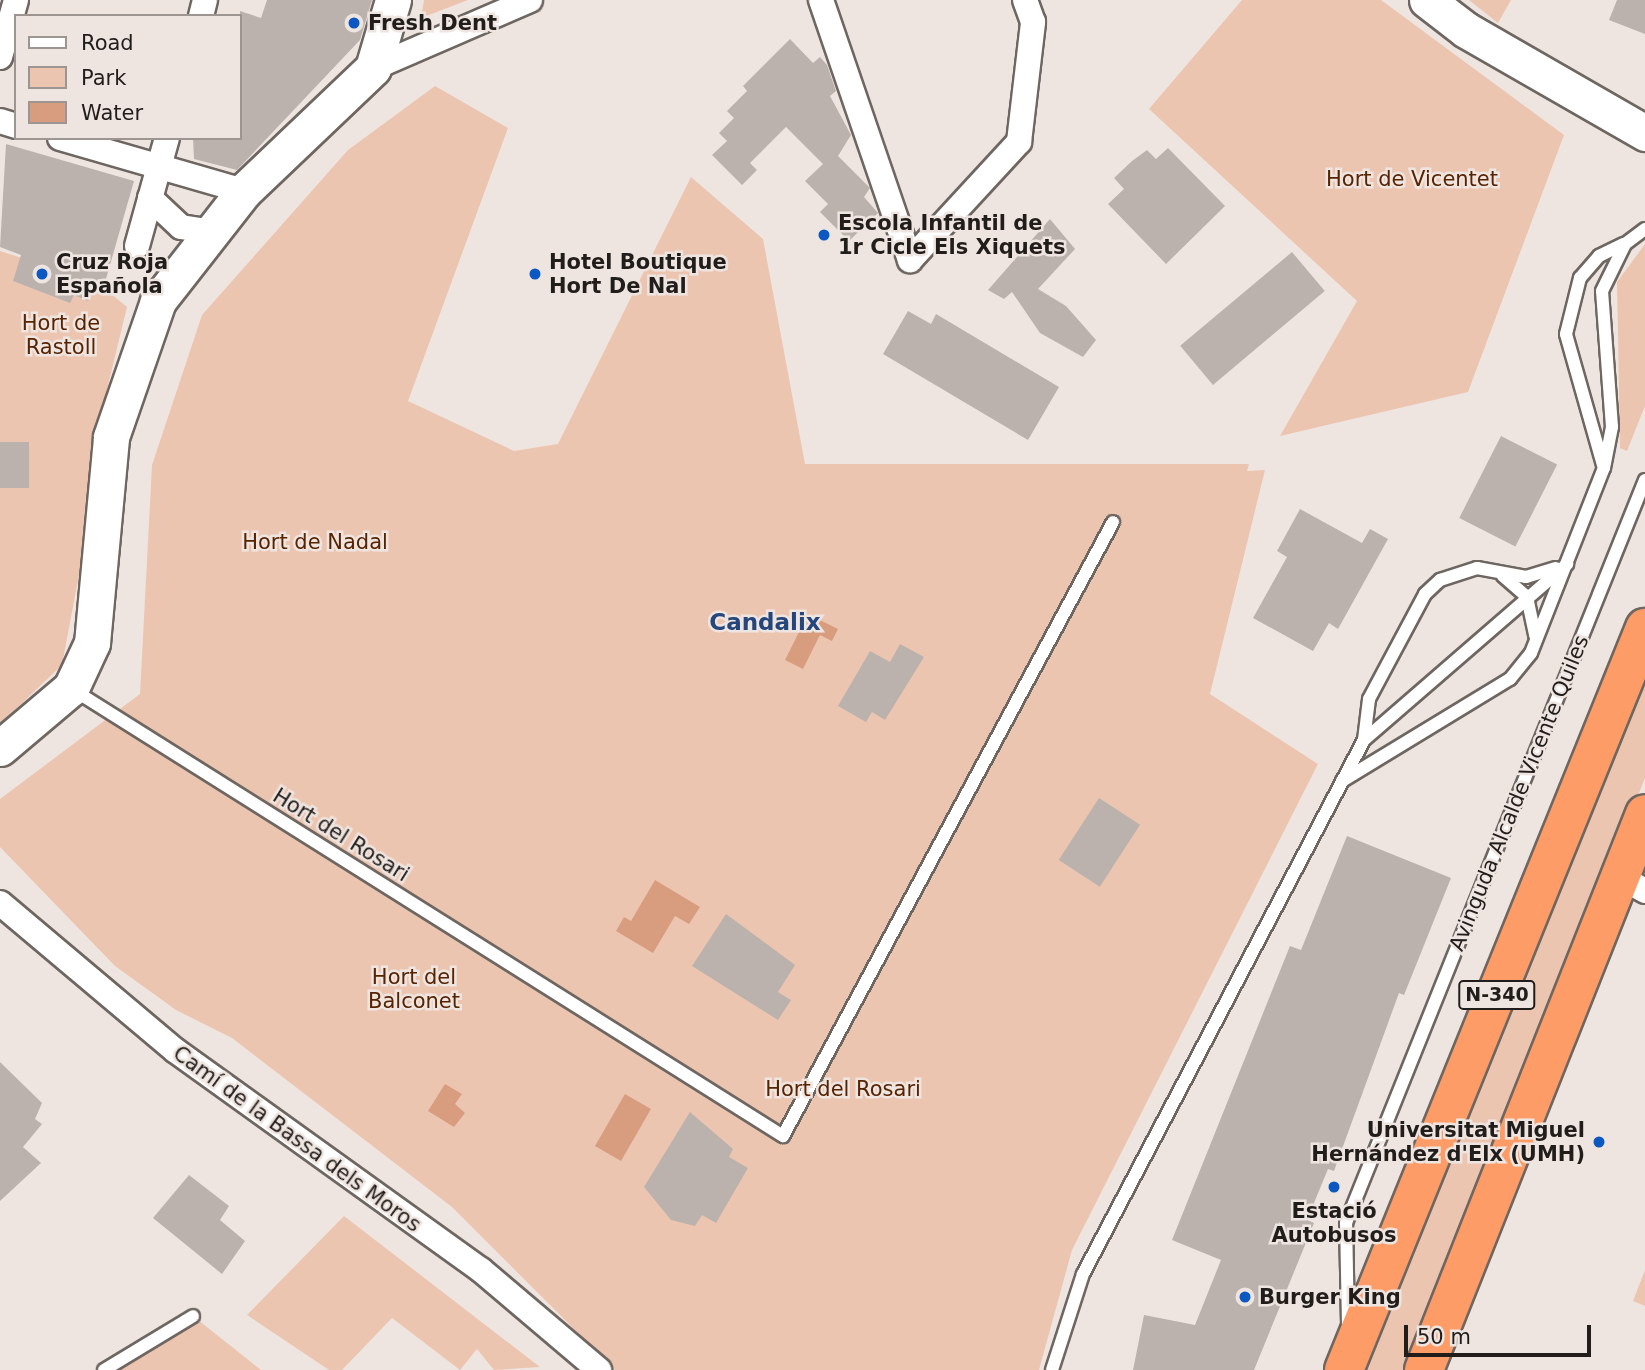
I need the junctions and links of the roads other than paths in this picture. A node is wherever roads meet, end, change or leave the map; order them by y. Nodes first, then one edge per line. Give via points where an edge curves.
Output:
1 (16, 0) edge
2 (393, 0) edge
3 (530, 0) edge
4 (821, 0) edge
5 (1025, 0) edge
6 (1427, 0) edge
7 (0, 57) edge
8 (373, 68) junction
9 (1645, 133) edge
10 (67, 140) edge
11 (166, 140) edge
12 (159, 167) junction
13 (244, 191) junction
14 (150, 198) junction
15 (1645, 229) edge
16 (212, 232) junction
17 (1625, 244) junction
18 (137, 246) dead end
19 (1604, 468) junction
20 (1645, 480) edge
21 (1113, 522) dead end
22 (1567, 564) junction
23 (1497, 572) junction
24 (1527, 597) junction
25 (1645, 628) edge
26 (1535, 636) junction
27 (71, 688) junction
28 (1364, 740) junction
29 (0, 748) edge
30 (1342, 781) junction
31 (1645, 814) edge
32 (1632, 884) edge
33 (0, 903) edge
34 (192, 1316) dead end
35 (1346, 1365) edge
36 (104, 1370) edge
37 (599, 1370) edge
38 (1052, 1370) edge
39 (1424, 1370) edge

1 - 7 street
2 - 8 main road
3 - 8 street
4 - 5 street via 910,260 1019,142 1033,22
6 - 9 main road via 1466,30
8 - 13 main road
10 - 12 street
11 - 12 street
12 - 13 street
12 - 14 street
13 - 16 main road
14 - 16 street via 181,227
14 - 18 street
15 - 17 lane
16 - 27 main road via 159,301 111,437 92,643
17 - 19 lane via 1601,291 1612,427
17 - 19 lane via 1599,256 1580,278 1566,334
19 - 22 lane
20 - 35 lane, Avinguda Alcalde Vicente Quiles via 1346,1223
21 - 27 lane, Hort del Rosari via 783,1136
22 - 23 lane via 1526,577
22 - 24 lane
22 - 26 lane
23 - 24 lane
23 - 28 lane via 1457,571 1426,594 1369,699
24 - 26 lane
24 - 28 lane
25 - 35 highway, N-340
26 - 30 lane via 1522,667 1510,679
27 - 29 main road
28 - 30 lane
30 - 38 lane via 1083,1274
31 - 32 highway, N-340
32 - 39 highway, N-340 via 1602,920
33 - 37 street, Camí de la Bassa dels Moros via 176,1051 481,1270
34 - 36 lane

